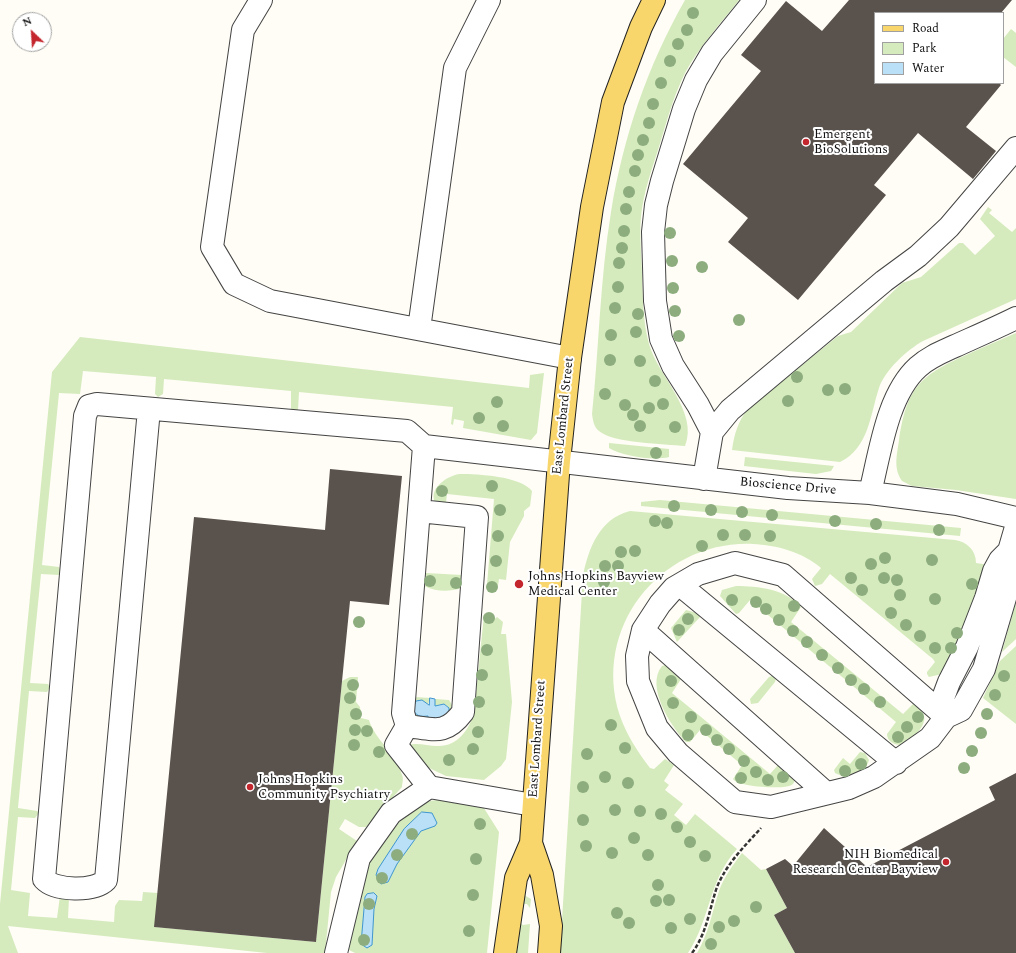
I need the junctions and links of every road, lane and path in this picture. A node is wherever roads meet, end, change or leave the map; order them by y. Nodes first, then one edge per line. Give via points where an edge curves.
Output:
1 (261, 0) edge
2 (489, 0) edge
3 (654, 0) edge
4 (755, 0) edge
5 (1016, 148) edge
6 (1016, 318) edge
7 (419, 329) junction
8 (570, 358) junction
9 (149, 409) junction
10 (712, 432) junction
11 (424, 446) junction
12 (559, 461) junction
13 (704, 479) junction
14 (870, 493) junction
15 (418, 511) junction
16 (1016, 518) edge
17 (1016, 527) edge
18 (680, 585) junction
19 (643, 630) junction
20 (946, 717) junction
21 (407, 726) junction
22 (896, 763) junction
23 (429, 787) junction
24 (826, 794) junction
25 (533, 805) junction
26 (766, 822) dead end
27 (530, 843) junction
28 (336, 953) edge
29 (505, 953) edge
30 (549, 953) edge
31 (692, 953) edge

1 - 7 street via 243,30 212,246 234,284 270,301
2 - 7 street via 455,68
3 - 8 main road, East Lombard Street via 613,102 592,207
4 - 10 street via 712,53 696,80 684,109 662,181 653,232 655,301 661,339 673,366
5 - 10 street via 949,227 918,256 884,281 730,410
6 - 14 street via 934,356 910,376 897,396 886,428
7 - 8 street
8 - 12 main road, East Lombard Street
9 - 9 street via 97,404 89,406 85,416 44,879 50,885 90,887 101,885 106,880
9 - 11 street via 407,430
10 - 13 street
11 - 12 street, Bioscience Drive
11 - 15 street
12 - 13 street, Bioscience Drive
12 - 25 main road, East Lombard Street
13 - 14 street, Bioscience Drive
14 - 16 street, Bioscience Drive via 957,504
15 - 21 street via 403,713
15 - 21 street via 477,517 463,712 455,722 441,730
17 - 20 street via 1009,552 1000,560 994,571 967,647 943,698
18 - 19 street via 660,604
18 - 20 street via 698,574 736,564 783,575
18 - 22 street
19 - 24 street
19 - 24 street via 637,656 638,681 657,728 678,753 735,802 771,807
20 - 22 street via 930,738
21 - 23 street via 396,745
22 - 24 street via 874,777 849,788
23 - 25 street
23 - 28 street via 391,813 359,858
25 - 27 main road, East Lombard Street
26 - 31 path via 725,871 706,926
27 - 29 main road, East Lombard Street via 516,878
27 - 30 main road, East Lombard Street via 542,875 551,926

